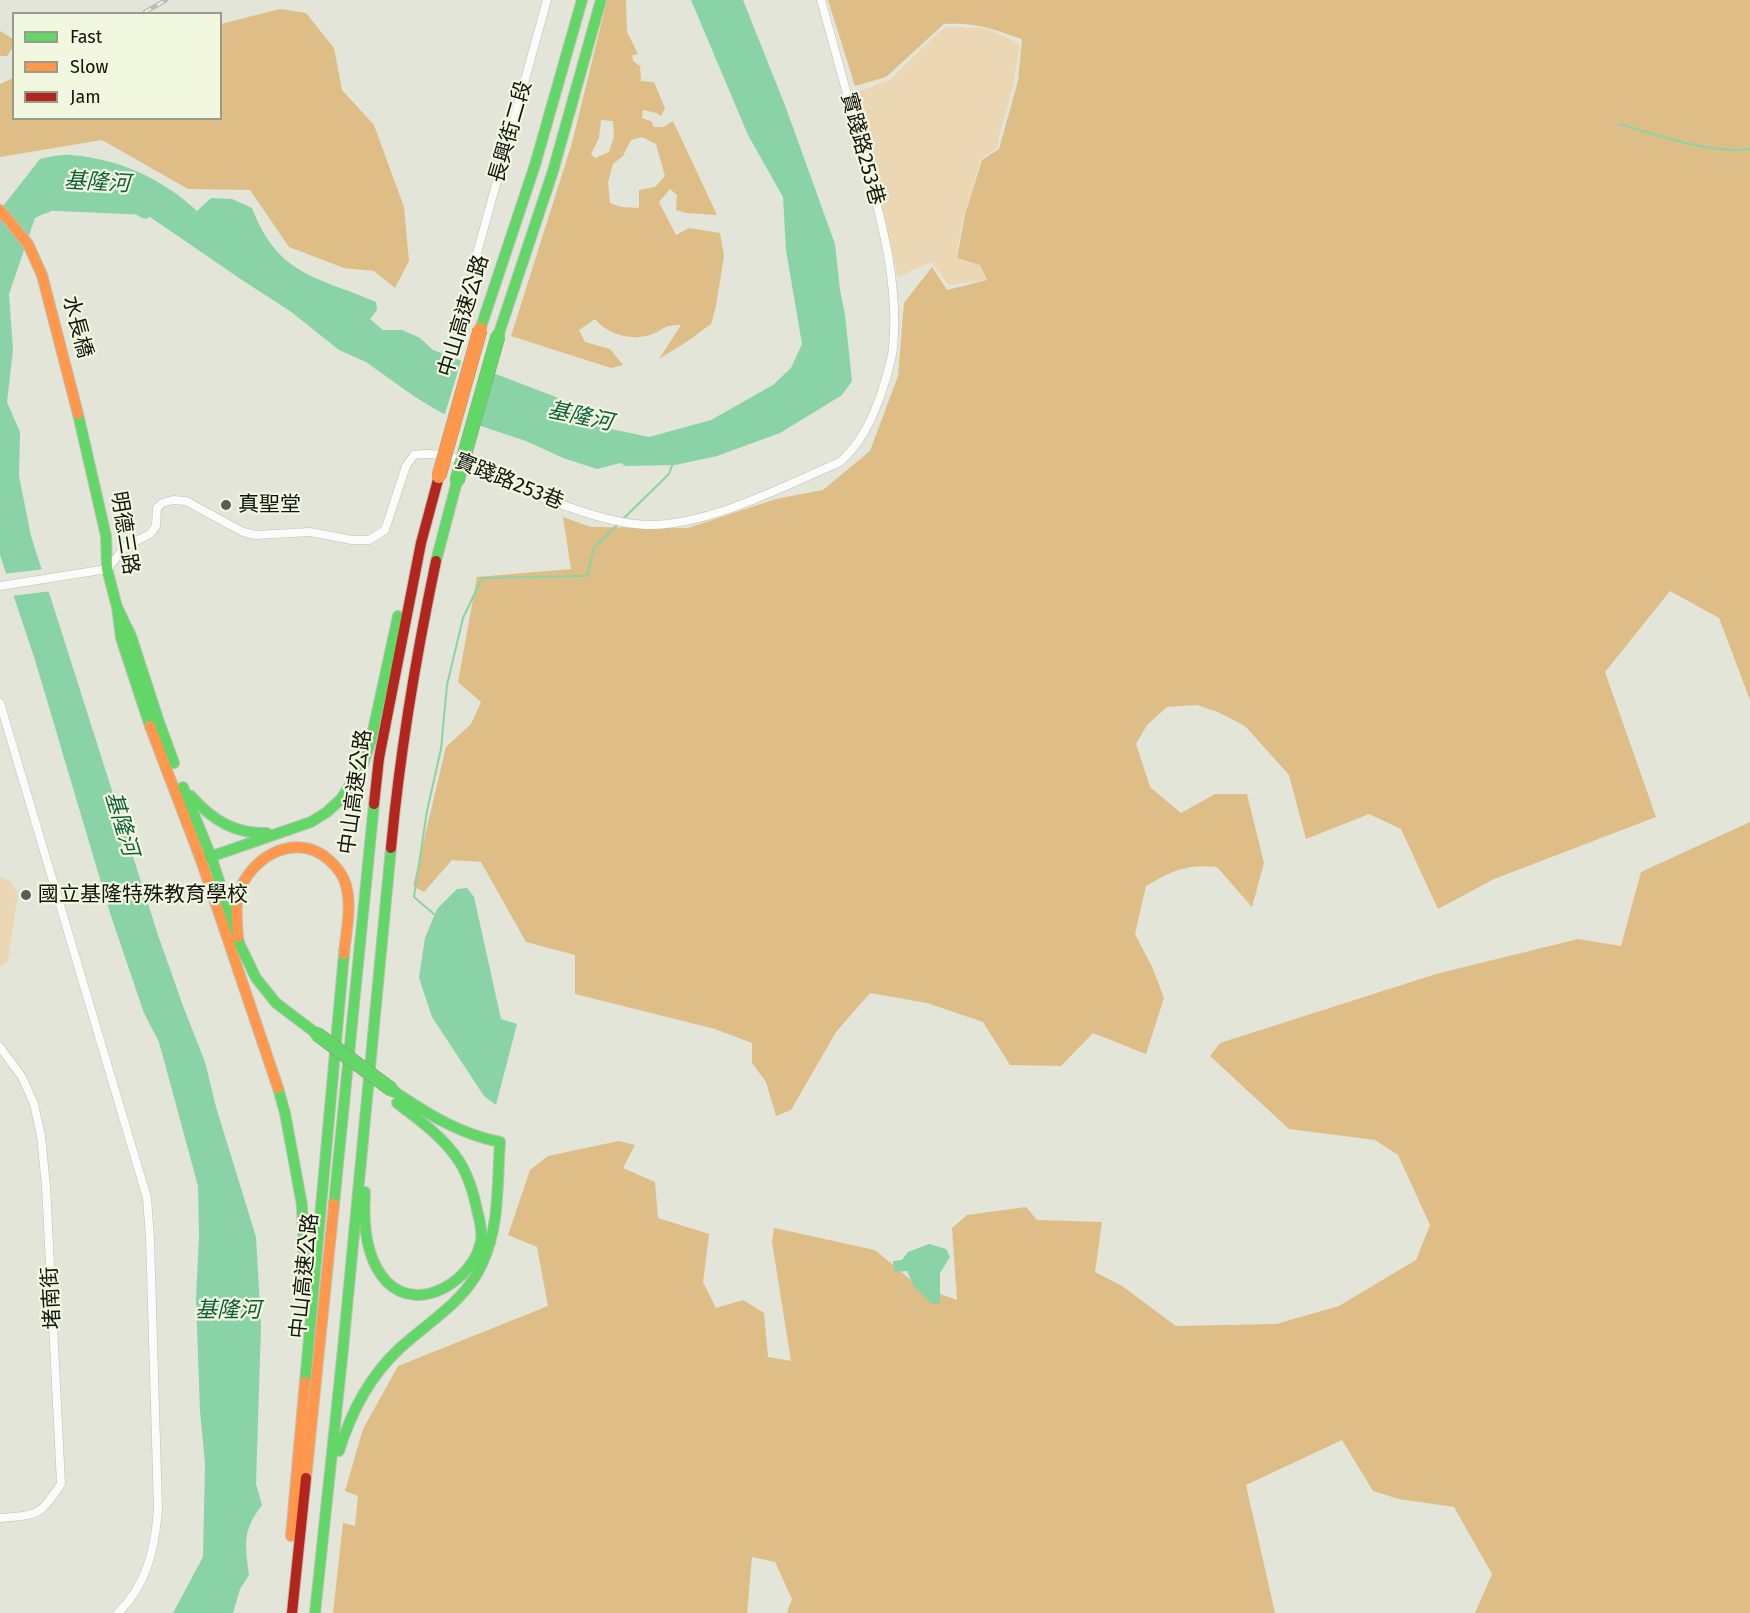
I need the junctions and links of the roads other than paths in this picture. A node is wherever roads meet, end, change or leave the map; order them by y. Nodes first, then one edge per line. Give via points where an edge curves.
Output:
1 (547, 0) edge
2 (582, 0) edge
3 (601, 0) edge
4 (821, 0) edge
5 (0, 210) edge
6 (474, 264) dead end
7 (91, 465) joint
8 (421, 543) junction
9 (107, 569) junction
10 (0, 586) edge
11 (0, 704) edge
12 (154, 724) junction
13 (182, 786) junction
14 (287, 830) junction
15 (206, 858) junction
16 (233, 938) junction
17 (0, 1047) edge
18 (390, 1093) junction
19 (363, 1121) junction
20 (296, 1481) junction
21 (0, 1518) edge
22 (118, 1613) edge
23 (284, 1613) edge
24 (292, 1613) edge
25 (315, 1613) edge

1 - 6 street, 長興街二段
2 - 8 main road, 中山高速公路, bridge via 536,165 480,330
3 - 19 main road, 中山高速公路, bridge via 438,547 399,765
4 - 9 street, 實踐路253巷 via 879,210 894,316 893,350 873,418 853,450 840,462 716,514 650,525 597,516 513,486 468,462 427,453 414,455 406,466 385,530 369,540 310,532 256,535 186,501 173,500 157,508 156,526 150,534 126,546
5 - 7 main road, 水長橋 via 28,244 42,275
7 - 9 main road, 明德三路 via 105,536
8 - 14 main road via 397,620 363,765 341,799 327,812
8 - 24 main road, 中山高速公路 via 378,769
9 - 10 street
9 - 12 main road, 明德三路 via 121,638
11 - 22 street via 147,1198 158,1509 152,1553 143,1579
12 - 13 main road
12 - 15 main road
13 - 14 main road via 212,818 228,827 260,834
13 - 15 main road
14 - 15 main road
15 - 16 main road
16 - 18 main road via 247,980 281,1018
16 - 20 main road via 276,1081 302,1205 305,1308 298,1372
16 - 20 main road via 241,887 261,858 272,851 297,847 322,854 334,863 345,882 348,911
17 - 21 street, 堵南街 via 22,1077 34,1104 41,1136 61,1484 44,1508 29,1516
18 - 19 main road via 456,1156 475,1198 482,1233 475,1258 462,1278 445,1289 416,1295 392,1286 380,1274 365,1235 368,1152
18 - 25 main road via 455,1129 500,1142 493,1225 482,1265 457,1302 398,1350 375,1375 347,1421 339,1450 324,1573
19 - 25 main road, 中山高速公路
20 - 23 main road

